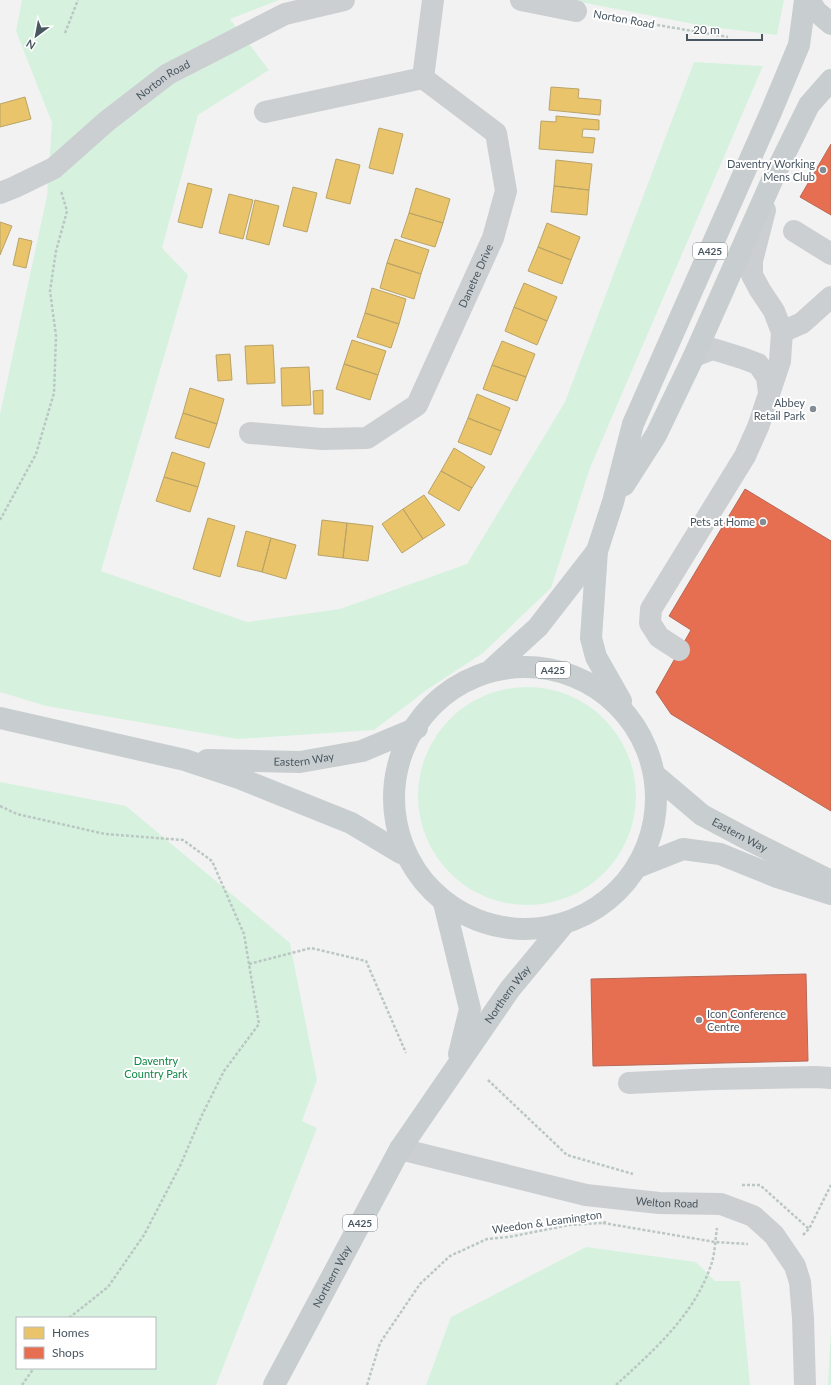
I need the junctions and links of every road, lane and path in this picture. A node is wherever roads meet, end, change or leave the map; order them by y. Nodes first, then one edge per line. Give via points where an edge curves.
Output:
1 (78, 0) edge
2 (344, 0) edge
3 (433, 0) edge
4 (521, 0) edge
5 (805, 0) edge
6 (809, 0) edge
7 (576, 11) joint
8 (831, 24) edge
9 (65, 33) dead end
10 (728, 37) dead end
11 (423, 78) junction
12 (831, 80) edge
13 (265, 112) dead end
14 (54, 168) junction
15 (773, 178) junction
16 (0, 193) edge
17 (794, 231) dead end
18 (831, 254) edge
19 (831, 297) edge
20 (782, 332) junction
21 (694, 356) junction
22 (770, 393) junction
23 (250, 433) dead end
24 (613, 502) junction
25 (0, 520) edge
26 (597, 551) junction
27 (679, 650) dead end
28 (492, 669) junction
29 (622, 703) junction
30 (0, 718) edge
31 (417, 728) junction
32 (185, 760) junction
33 (656, 776) junction
34 (0, 806) edge
35 (401, 853) junction
36 (640, 866) junction
37 (831, 881) edge
38 (831, 894) edge
39 (444, 904) junction
40 (563, 925) junction
41 (249, 964) junction
42 (406, 1053) dead end
43 (456, 1067) junction
44 (831, 1078) edge
45 (488, 1080) dead end
46 (629, 1083) dead end
47 (400, 1149) junction
48 (634, 1174) dead end
49 (738, 1185) dead end
50 (831, 1185) edge
51 (721, 1204) junction
52 (609, 1221) dead end
53 (602, 1223) junction
54 (809, 1229) junction
55 (715, 1242) junction
56 (754, 1246) dead end
57 (787, 1254) junction
58 (70, 1317) edge
59 (33, 1369) edge
60 (22, 1385) edge
61 (274, 1385) edge
62 (367, 1385) edge
63 (616, 1385) edge
64 (805, 1385) edge

1 - 9 path
2 - 14 street, Norton Road via 286,14 168,74 107,121
3 - 11 street
4 - 7 street
5 - 24 main road, A425 via 799,45 633,424
6 - 8 main road via 816,11
7 - 10 path, Norton Road
11 - 13 street
11 - 23 street, Danetre Drive via 496,133 506,191 493,238 418,405 368,438 322,439
12 - 15 main road, A425 via 809,105
14 - 16 street, Norton Road
14 - 25 path via 66,211 50,291 56,336 54,393 36,454
15 - 20 street via 752,260 752,275 774,311
15 - 21 main road, A425
17 - 18 street
19 - 20 street via 802,323
20 - 22 street via 780,361
21 - 22 street via 713,350 758,364 767,376
21 - 24 main road, A425 via 656,435
22 - 27 street via 745,456 651,610 650,623 653,628 660,637
24 - 26 main road, A425
26 - 28 main road, A425 via 538,627
26 - 29 main road, A425 via 591,638 596,657
28 - 29 main road, A425 via 544,668 580,676
28 - 31 main road, A425 via 441,697
29 - 33 main road, A425 via 638,724
30 - 32 main road, Eastern Way
31 - 32 main road, Eastern Way via 362,751 300,762
31 - 35 main road, A425 via 398,766 395,824
32 - 35 main road, Eastern Way via 239,778 351,823
33 - 36 main road via 653,826
33 - 37 main road, Eastern Way via 702,815
34 - 41 path via 17,814 105,834 183,840 212,861 244,934
35 - 39 main road, A425 via 422,883
36 - 38 main road, Eastern Way via 682,849 720,854 777,877
36 - 40 main road, A425 via 606,899
39 - 40 main road, A425 via 498,928 520,930
39 - 43 main road, Northern Way / A425 via 470,1009
40 - 43 main road, Northern Way / A425 via 510,989
41 - 42 path via 311,948 366,961
41 - 58 path via 259,1024 224,1071 180,1166 144,1235 108,1287
43 - 47 main road, Northern Way / A425
44 - 46 street
45 - 48 path via 567,1155
47 - 51 street, Welton Road via 586,1195 659,1203
47 - 61 main road, Northern Way / A425
49 - 54 path via 760,1185
50 - 54 path
51 - 55 path
51 - 57 street, Welton Road via 753,1216 774,1235
52 - 53 path, Weedon & Leamington
53 - 55 path
53 - 62 path, Weedon & Leamington via 569,1225 487,1239 450,1256 420,1284 380,1343
54 - 57 path
55 - 56 path
55 - 63 path via 711,1267 685,1314 654,1349
57 - 64 street, Welton Road via 795,1266 800,1282
59 - 60 path

